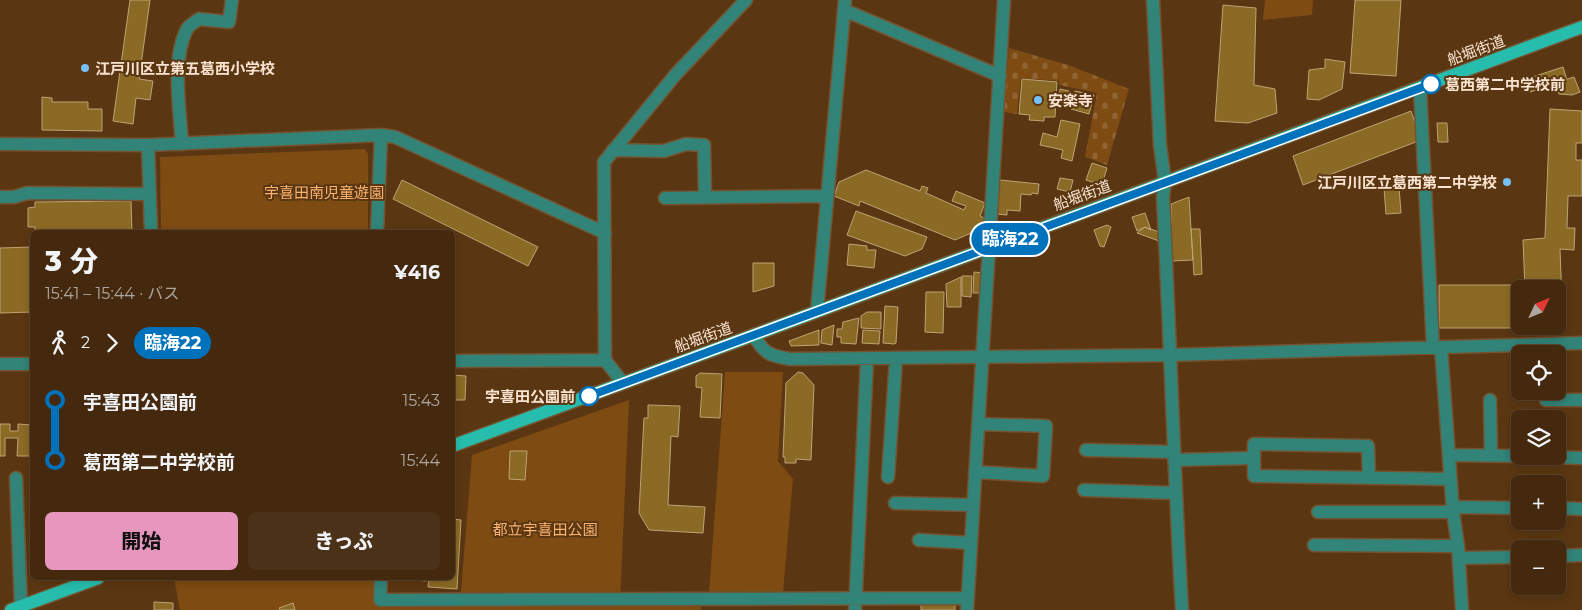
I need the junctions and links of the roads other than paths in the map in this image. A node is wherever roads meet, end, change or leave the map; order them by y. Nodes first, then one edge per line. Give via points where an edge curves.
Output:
1 (232, 0) edge
2 (746, 0) edge
3 (1004, 0) edge
4 (1153, 0) edge
5 (844, 5) edge
6 (1582, 27) edge
7 (1000, 76) junction
8 (1420, 88) junction
9 (381, 136) junction
10 (0, 144) edge
11 (182, 144) junction
12 (148, 145) junction
13 (613, 150) junction
14 (1165, 182) junction
15 (150, 194) junction
16 (827, 196) junction
17 (705, 197) junction
18 (0, 198) edge
19 (665, 198) dead end
20 (151, 230) edge
21 (377, 230) edge
22 (605, 233) junction
23 (989, 247) junction
24 (817, 311) junction
25 (754, 335) junction
26 (1582, 343) edge
27 (1566, 345) edge
28 (1437, 347) junction
29 (1511, 348) edge
30 (1171, 354) junction
31 (982, 357) junction
32 (896, 359) junction
33 (605, 360) junction
34 (867, 360) junction
35 (455, 361) edge
36 (0, 364) edge
37 (30, 364) edge
38 (623, 383) junction
39 (1490, 400) dead end
40 (1566, 400) edge
41 (1582, 400) edge
42 (978, 424) junction
43 (455, 445) edge
44 (1086, 450) dead end
45 (1449, 455) junction
46 (1492, 455) junction
47 (1174, 456) junction
48 (1511, 456) edge
49 (1566, 457) edge
50 (1254, 458) junction
51 (1582, 458) edge
52 (974, 472) junction
53 (888, 477) dead end
54 (16, 478) dead end
55 (1369, 478) junction
56 (1450, 479) junction
57 (1084, 490) dead end
58 (1176, 493) junction
59 (895, 503) dead end
60 (973, 505) junction
61 (1511, 508) edge
62 (1566, 508) edge
63 (1453, 509) junction
64 (1582, 509) edge
65 (1318, 512) dead end
66 (919, 540) dead end
67 (971, 544) junction
68 (1314, 545) dead end
69 (1458, 552) junction
70 (1511, 555) edge
71 (1566, 556) edge
72 (1582, 556) edge
73 (93, 580) edge
74 (381, 580) edge
75 (856, 604) edge
76 (895, 604) edge
77 (967, 604) edge
78 (16, 608) edge
79 (1182, 610) edge
80 (1462, 610) edge

1 - 11 street via 229,22 199,19 188,28 178,58
2 - 13 street via 676,74
3 - 7 street
4 - 14 street via 1160,145
5 - 7 street
5 - 16 street
6 - 8 main road, 船堀街道
7 - 23 street
8 - 14 main road, 船堀街道
8 - 28 street
9 - 11 street
9 - 21 street
9 - 22 street via 395,138
10 - 12 street
11 - 12 street
12 - 15 street
13 - 17 street via 664,151 686,144 704,145
13 - 22 street via 604,162
14 - 23 main road, 船堀街道
14 - 30 street via 1163,197
15 - 18 street via 27,194
15 - 20 street
16 - 17 street
16 - 24 street
17 - 19 street
22 - 33 street
23 - 24 main road, 船堀街道
23 - 31 street
24 - 25 main road, 船堀街道
25 - 34 street via 761,348 775,357
25 - 38 main road, 船堀街道
26 - 27 street
28 - 29 street
28 - 30 street
28 - 45 street
30 - 31 street
30 - 47 street
31 - 32 street
31 - 42 street
32 - 34 street
32 - 53 street
33 - 35 street
33 - 38 street
34 - 75 street
36 - 37 street
38 - 43 main road, 船堀街道
39 - 46 street
40 - 41 street
42 - 52 street
42 - 52 street via 1046,426 1042,476
44 - 47 street
45 - 46 street
45 - 56 street
46 - 48 street
47 - 50 street
47 - 58 street
49 - 51 street
50 - 55 street via 1254,476
50 - 55 street via 1254,444 1368,446
52 - 60 street
54 - 78 street
55 - 56 street
56 - 63 street
57 - 58 street
58 - 79 street
59 - 60 street
60 - 67 street
61 - 63 street
62 - 64 street
63 - 65 street
63 - 69 street
66 - 67 street
67 - 77 street
68 - 69 street
69 - 70 street
69 - 80 street
71 - 72 street
73 - 78 main road
74 - 75 street via 380,600
75 - 76 street
76 - 77 street

